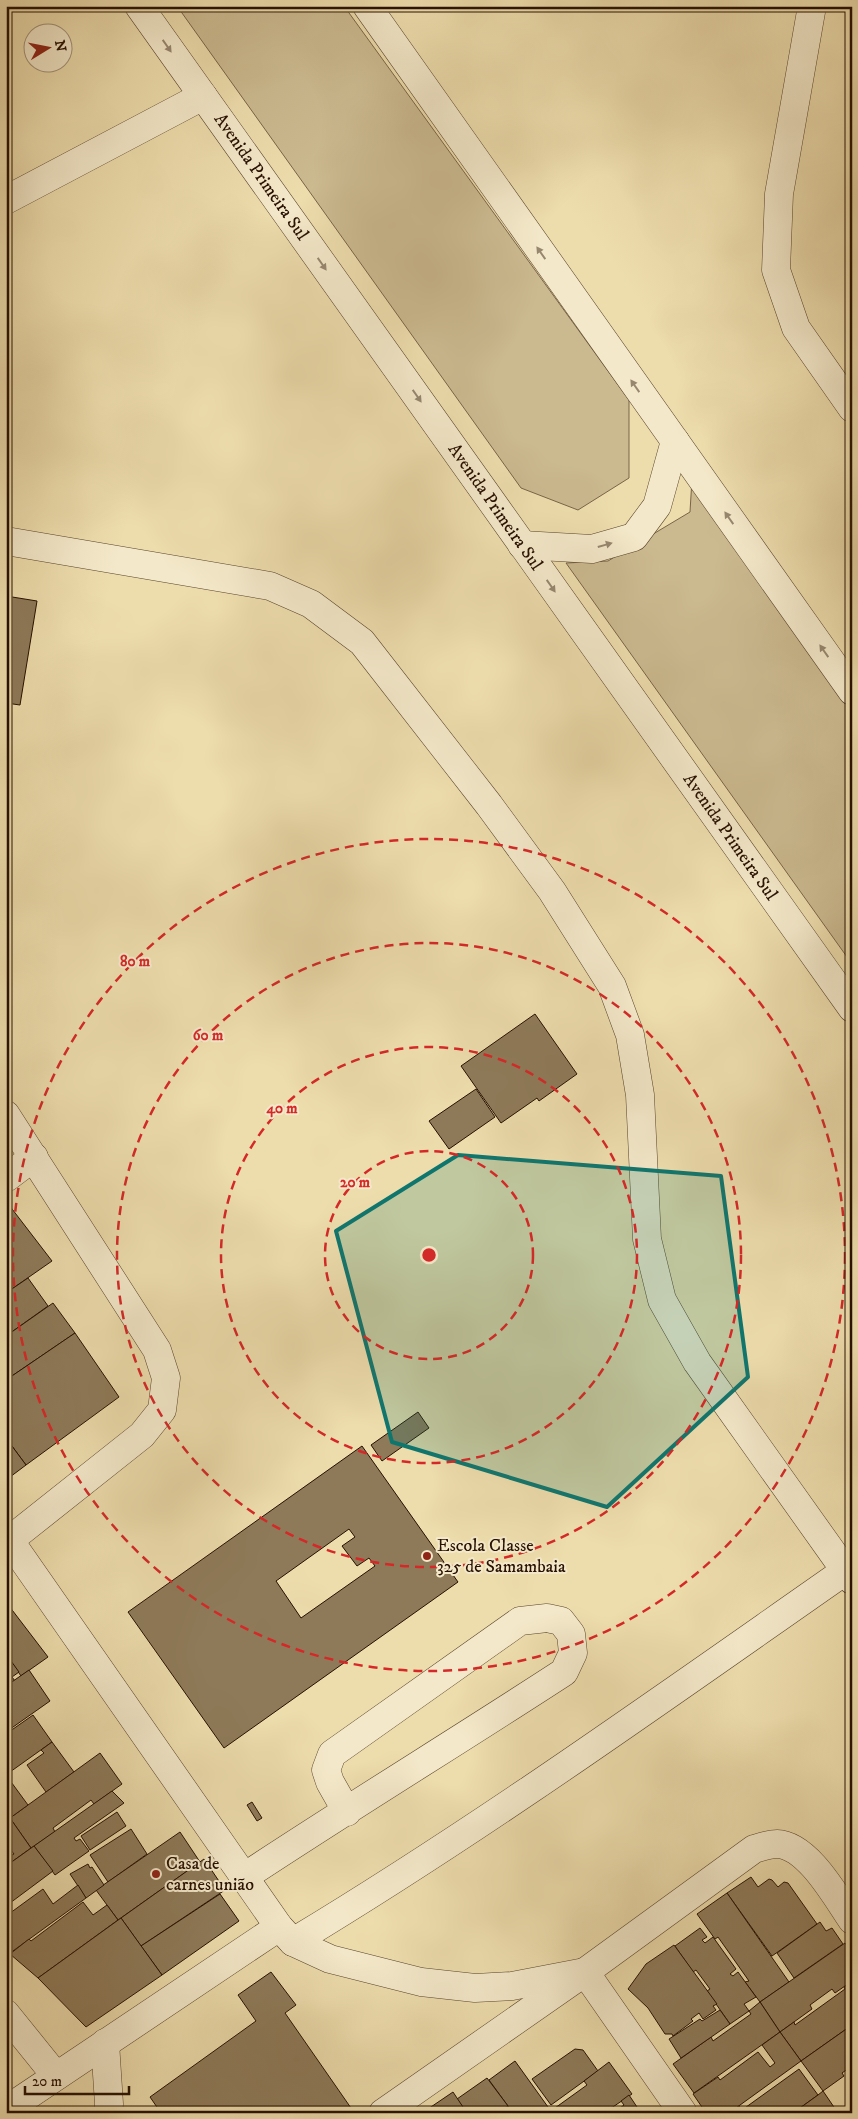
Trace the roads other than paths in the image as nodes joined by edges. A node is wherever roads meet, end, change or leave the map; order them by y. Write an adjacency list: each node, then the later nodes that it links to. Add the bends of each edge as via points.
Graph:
1 (139, 6): 4 (street, Avenida Primeira Sul, one-way to 4)
2 (366, 6): 7 (street, one-way to 2)
3 (812, 6): 6 (street, via 779,194 776,270 796,328)
4 (203, 96): 5 (street); 9 (street, Avenida Primeira Sul, one-way to 9)
5 (6, 200)
6 (852, 408)
7 (675, 441): 9 (street, one-way to 7, via 592,549 634,537 657,506); 10 (street, one-way to 7)
8 (6, 541): 16 (street, via 270,586 311,604 362,642 546,883 612,986 630,1036 640,1095 647,1239 662,1300 697,1362)
9 (522, 545): 11 (street, Avenida Primeira Sul, one-way to 11)
10 (852, 691)
11 (852, 1008)
12 (6, 1115): 13 (street)
13 (34, 1157): 14 (street); 15 (street, via 157,1350 166,1378 162,1410 142,1435)
14 (6, 1178)
15 (8, 1542): 18 (street)
16 (848, 1576): 20 (street, via 351,1907)
17 (347, 1812): 17 (street, via 564,1672 573,1653 571,1634 561,1621 547,1618 520,1621 332,1754 326,1770); 18 (street)
18 (244, 1878): 20 (street)
19 (852, 1920): 21 (street, via 814,1867 797,1851 778,1844 754,1849)
20 (286, 1935): 21 (street, via 330,1959 421,1982 466,1987 512,1986); 23 (street)
21 (585, 1972): 27 (street); 28 (street)
22 (6, 2014): 24 (street)
23 (105, 2043): 24 (street); 26 (street)
24 (56, 2076): 25 (street)
25 (6, 2110)
26 (108, 2113)
27 (383, 2113)
28 (683, 2113)

